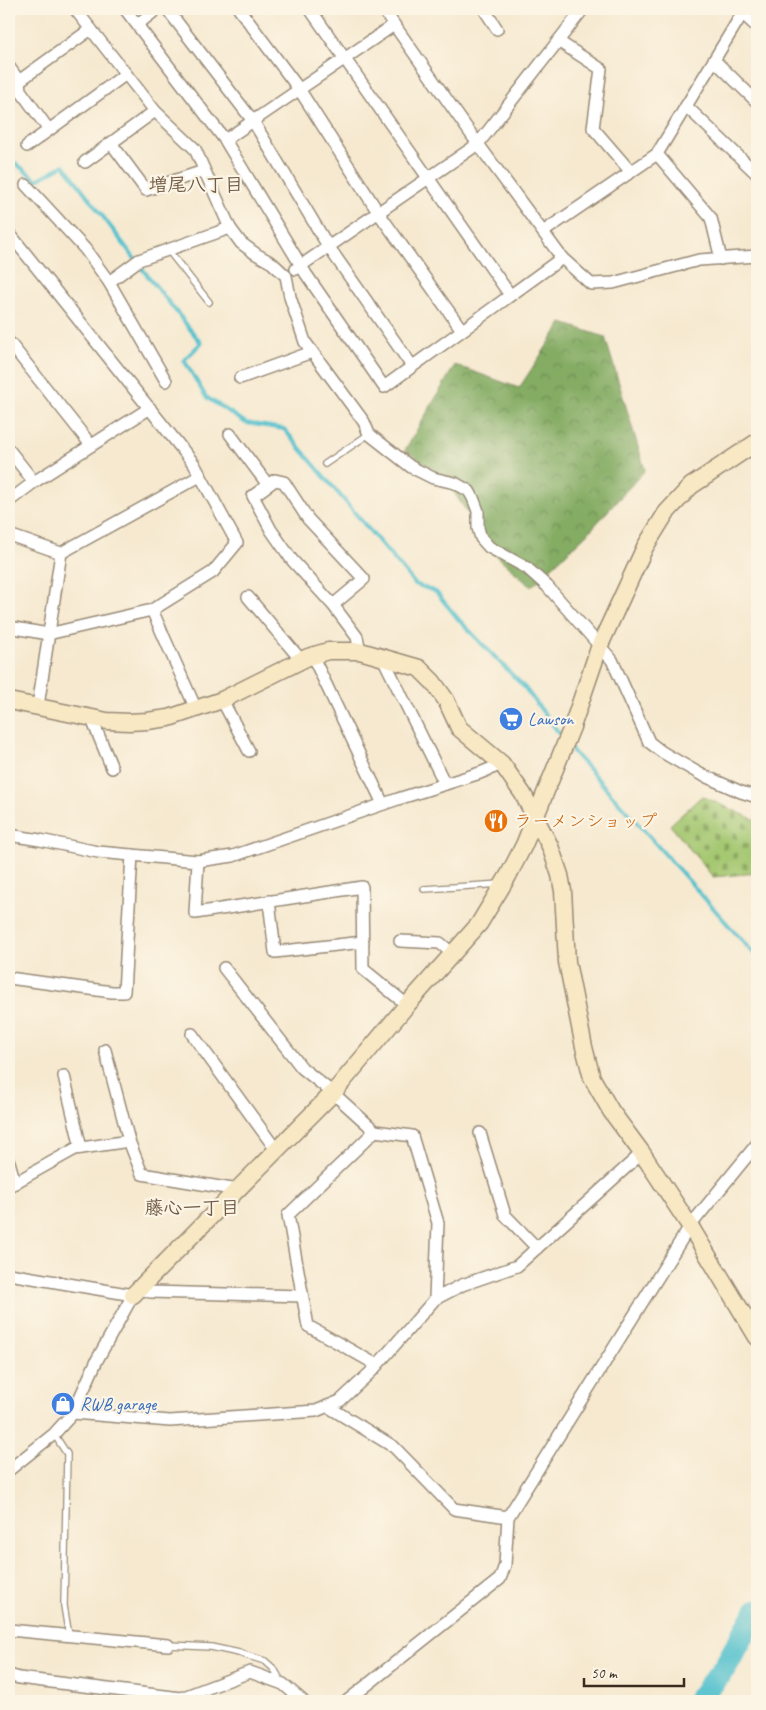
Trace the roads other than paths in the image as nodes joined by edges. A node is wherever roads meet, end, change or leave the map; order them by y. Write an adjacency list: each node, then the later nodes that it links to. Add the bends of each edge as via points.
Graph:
1 (76, 9): 14 (street)
2 (125, 9): 11 (street)
3 (157, 9): 11 (street)
4 (167, 9): 26 (street)
5 (239, 9): 22 (street)
6 (310, 9): 17 (street)
7 (383, 9): 12 (street)
8 (484, 9): 15 (street)
9 (583, 9): 16 (street)
10 (744, 11): 13 (street); 18 (street)
11 (138, 24): 28 (street)
12 (394, 25): 17 (street); 30 (street)
13 (757, 28)
14 (92, 29): 20 (street); 21 (street)
15 (497, 29)
16 (558, 40): 30 (street); 35 (street, via 601,69 594,128)
17 (345, 57): 22 (street); 37 (street)
18 (714, 60): 23 (street); 24 (street)
19 (9, 67): 21 (street)
20 (126, 74): 25 (street); 27 (street)
21 (19, 82): 27 (street, via 20,90)
22 (299, 89): 26 (street); 39 (street)
23 (757, 102)
24 (686, 106): 32 (street); 36 (street)
25 (155, 111): 29 (street); 34 (street, via 195,149)
26 (253, 121): 28 (street); 43 (street)
27 (49, 130): 31 (street)
28 (225, 140): 48 (street)
29 (111, 143): 33 (street); 34 (street, via 146,190)
30 (478, 144): 37 (street); 41 (street)
31 (28, 146)
32 (657, 154): 35 (street); 47 (street, via 711,218)
33 (85, 162)
34 (204, 171): 40 (street)
35 (631, 172): 41 (street)
36 (757, 174)
37 (428, 179): 39 (street); 51 (street)
38 (26, 185): 50 (street, via 85,249)
39 (378, 212): 43 (street); 53 (street)
40 (230, 228): 44 (street); 49 (street, via 241,243)
41 (543, 232): 46 (street)
42 (9, 233): 59 (street)
43 (328, 246): 48 (street); 56 (street)
44 (168, 250): 50 (street, via 139,260); 52 (lane)
45 (757, 256): 47 (street)
46 (562, 258): 47 (street, via 591,284 613,284 699,260); 51 (street)
47 (721, 259)
48 (300, 265): 49 (street); 56 (street, via 384,387)
49 (286, 276): 55 (street, via 305,342)
50 (108, 282): 58 (street)
51 (510, 295): 53 (street)
52 (209, 302)
53 (462, 330): 56 (street)
54 (9, 342): 63 (street)
55 (312, 352): 57 (street); 61 (street, via 364,422)
56 (412, 366)
57 (240, 378)
58 (166, 381)
59 (150, 408): 63 (street); 66 (street)
60 (230, 434): 68 (street)
61 (369, 434): 65 (lane); 77 (street, via 411,467 469,491 478,511 481,538 489,547 528,568)
62 (757, 442): 77 (street, via 691,486 666,513 645,547)
63 (91, 445): 67 (street)
64 (9, 450): 67 (street)
65 (325, 464)
66 (200, 476): 71 (street); 74 (street, via 238,542 213,572)
67 (34, 482): 69 (street)
68 (268, 486): 73 (street, via 254,496 272,530 292,560); 73 (street, via 275,480 284,482 308,519 364,578)
69 (9, 501)
70 (9, 535): 71 (street)
71 (61, 553): 76 (street)
72 (248, 597): 80 (street)
73 (333, 605): 78 (street, via 357,637)
74 (152, 610): 76 (street); 84 (street)
75 (9, 627): 76 (street)
76 (48, 634): 83 (street)
77 (600, 645): 90 (street, via 612,660 649,742 700,774); 92 (street, via 572,727)
78 (360, 651): 79 (street); 80 (street, via 328,651)
79 (382, 656): 87 (street, via 419,668 446,700 459,728); 89 (street)
80 (306, 658): 81 (street); 91 (street)
81 (222, 700): 84 (street); 86 (street)
82 (9, 701): 83 (street)
83 (38, 706): 85 (street)
84 (196, 709): 85 (street, via 147,721 107,721)
85 (91, 717): 88 (street)
86 (249, 751)
87 (502, 764): 89 (street); 92 (street)
88 (112, 768)
89 (445, 784): 91 (street)
90 (757, 797)
91 (383, 804): 95 (street, via 233,856)
92 (534, 816): 96 (street, via 524,845); 115 (street, via 550,846 560,875 567,962 592,1078)
93 (9, 835): 94 (street)
94 (132, 855): 95 (street); 103 (street, via 124,992)
95 (198, 861): 98 (street, via 195,913)
96 (503, 883): 97 (lane); 101 (street, via 479,924)
97 (424, 889)
98 (269, 901): 100 (street, via 275,952); 100 (street, via 362,887)
99 (400, 940): 101 (street, via 440,943)
100 (363, 942): 104 (street, via 363,969)
101 (453, 954): 104 (street)
102 (224, 968): 108 (street, via 302,1068)
103 (9, 978)
104 (407, 1005): 108 (street)
105 (192, 1034): 114 (street)
106 (105, 1050): 111 (street)
107 (64, 1076): 113 (street)
108 (334, 1093): 109 (street); 114 (street)
109 (375, 1131): 123 (street, via 288,1215); 124 (street, via 412,1136 438,1223)
110 (480, 1133): 120 (street, via 505,1215)
111 (129, 1141): 113 (street); 118 (street, via 142,1174)
112 (757, 1144): 119 (street)
113 (81, 1148): 117 (street)
114 (276, 1151): 118 (street)
115 (642, 1153): 119 (street); 120 (street)
116 (9, 1162): 117 (street)
117 (12, 1185)
118 (238, 1190): 122 (street)
119 (690, 1226): 125 (street); 131 (street)
120 (537, 1248): 124 (street, via 517,1266 462,1285)
121 (9, 1274): 122 (street)
122 (136, 1291): 123 (street); 128 (street, via 97,1360)
123 (302, 1296): 126 (street, via 308,1326)
124 (435, 1299): 126 (street)
125 (757, 1337)
126 (377, 1365): 127 (street, via 340,1401)
127 (327, 1406): 128 (street, via 316,1411 170,1422); 131 (street, via 394,1447 454,1509)
128 (73, 1413): 129 (street)
129 (54, 1434): 130 (street); 133 (lane, via 67,1454 64,1606)
130 (9, 1470)
131 (508, 1517): 138 (street, via 505,1565 500,1580)
132 (9, 1630): 133 (street)
133 (69, 1636): 134 (street)
134 (168, 1645): 136 (lane, via 211,1647 265,1661)
135 (9, 1675): 136 (street, via 181,1698 250,1672)
136 (283, 1684): 137 (street)
137 (302, 1701)
138 (347, 1701)

